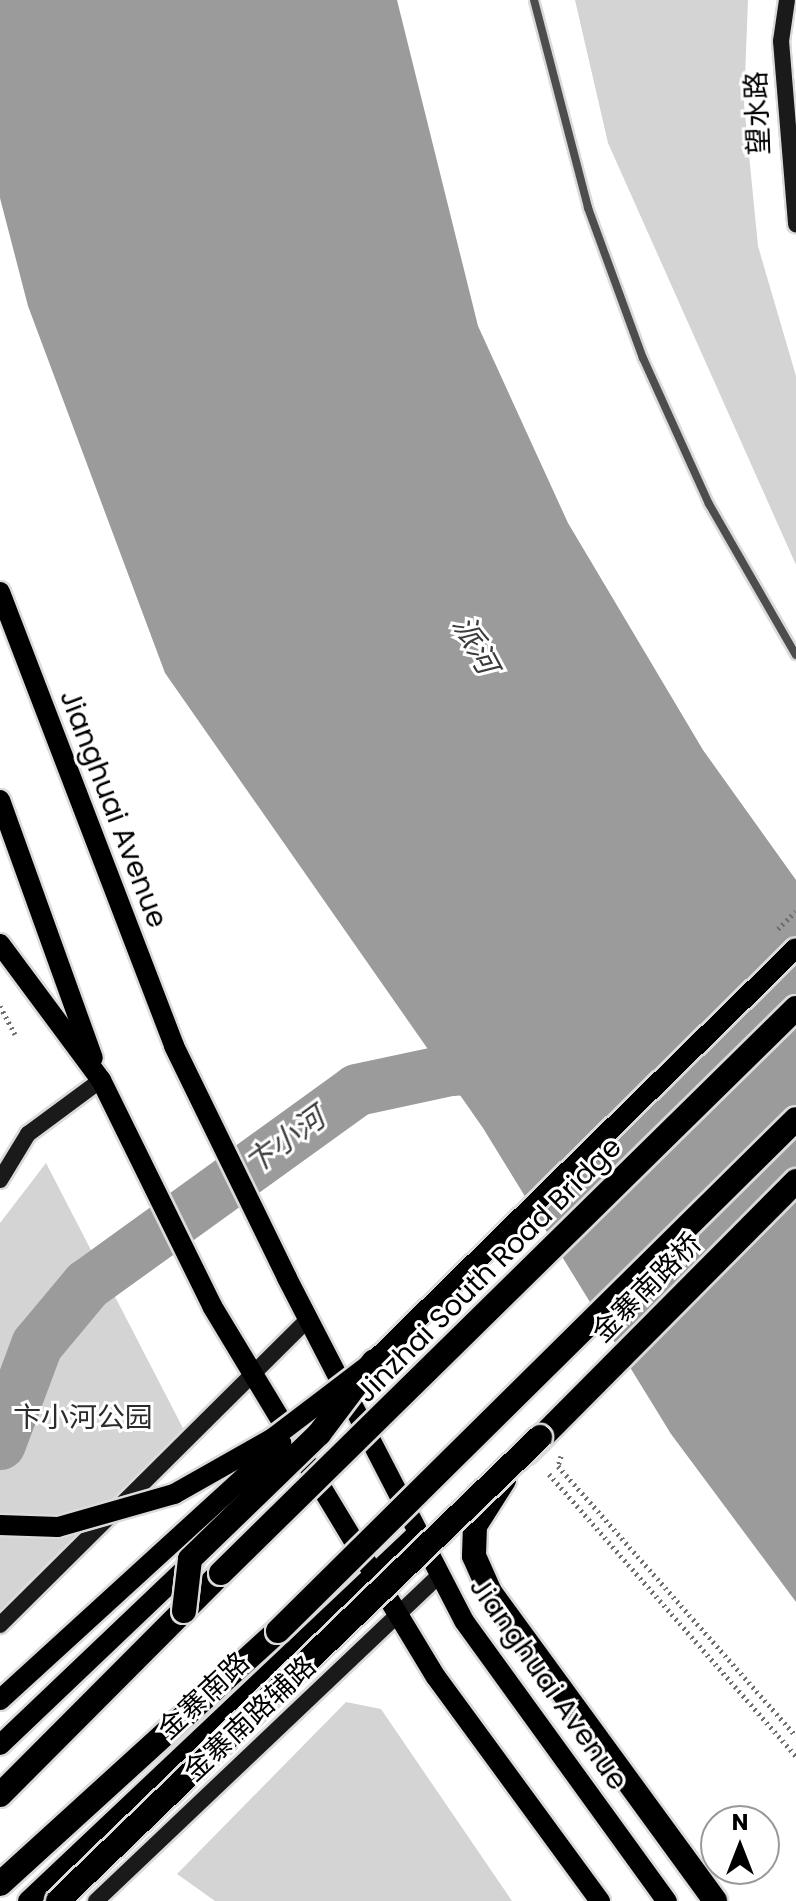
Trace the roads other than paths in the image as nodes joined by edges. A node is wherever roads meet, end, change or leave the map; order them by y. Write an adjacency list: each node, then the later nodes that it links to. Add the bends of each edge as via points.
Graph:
1 (534, 0): 5 (street, via 588,208 643,358 709,504)
2 (787, 0): 3 (street, 望水路, via 781,41)
3 (796, 224)
4 (0, 592): 14 (main road, Jianghuai Avenue, via 174,1046)
5 (796, 655)
6 (0, 800): 10 (main road)
7 (0, 944): 10 (main road)
8 (796, 948): 15 (main road, bridge)
9 (796, 1008): 24 (highway, Jinzhai South Road Bridge, bridge)
10 (101, 1080): 12 (street, via 28,1134); 16 (main road, via 212,1306)
11 (796, 1119): 30 (highway, bridge, via 278,1631)
12 (0, 1180)
13 (796, 1181): 18 (highway, 金寨南路桥)
14 (308, 1319): 16 (street); 17 (main road, Jianghuai Avenue)
15 (374, 1361): 20 (main road, bridge, via 273,1438 174,1494 58,1527); 24 (highway, bridge, via 319,1434 190,1559); 27 (main road, bridge)
16 (253, 1373): 19 (main road); 26 (street)
17 (354, 1408): 19 (main road); 21 (main road, Jianghuai Avenue)
18 (540, 1437): 32 (highway, bridge); 36 (highway, bridge, via 489,1499 475,1526 474,1556 490,1592)
19 (303, 1457): 22 (main road); 28 (main road)
20 (0, 1525)
21 (418, 1533): 22 (main road, 金寨南路); 23 (main road, Jianghuai Avenue)
22 (374, 1574): 25 (main road); 31 (main road, 金寨南路)
23 (440, 1575): 25 (street, 金寨南路辅路); 35 (main road, Jianghuai Avenue, via 464,1621)
24 (184, 1611): 29 (highway, Jinzhai South Road Bridge)
25 (398, 1615): 33 (street, 金寨南路辅路); 34 (main road)
26 (0, 1625)
27 (0, 1700)
28 (0, 1745)
29 (0, 1795)
30 (0, 1884)
31 (28, 1901)
32 (58, 1901)
33 (96, 1901)
34 (600, 1901)
35 (667, 1901)
36 (715, 1901)

